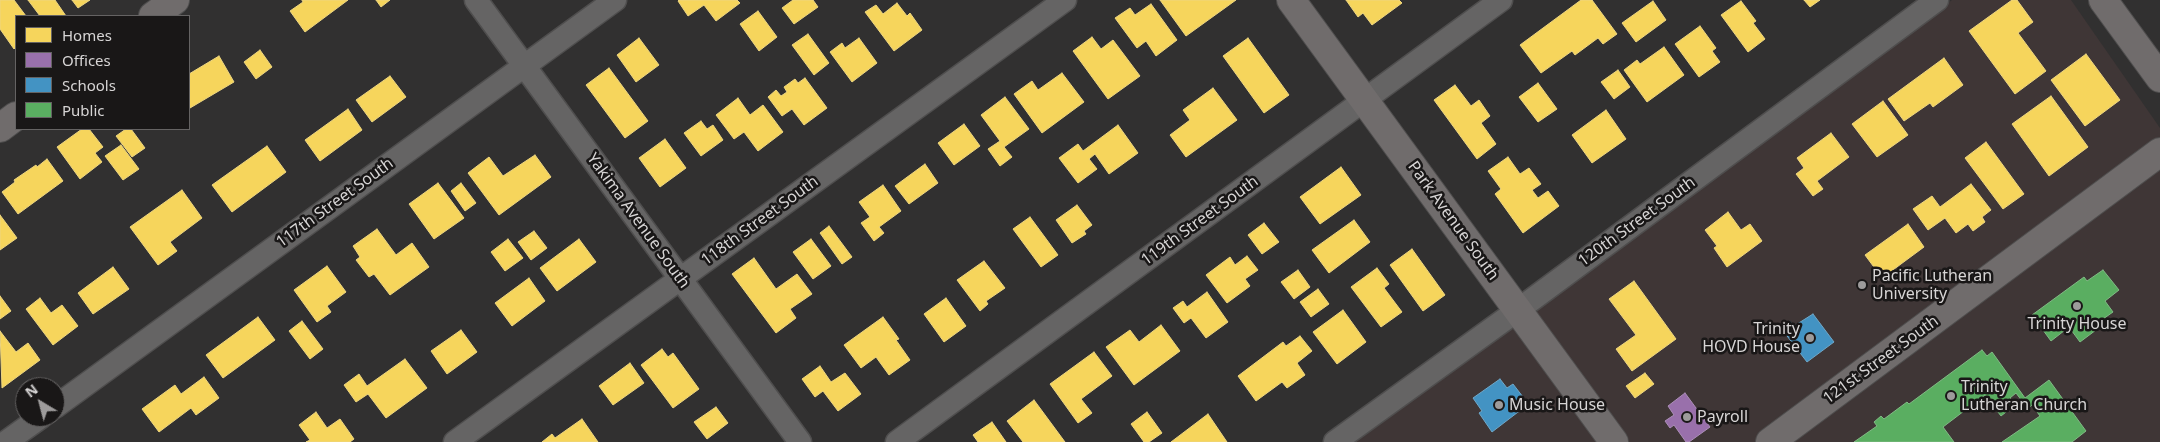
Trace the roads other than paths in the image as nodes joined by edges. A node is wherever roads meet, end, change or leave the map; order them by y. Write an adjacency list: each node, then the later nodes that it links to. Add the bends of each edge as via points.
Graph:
1 (175, 0): 9 (street)
2 (476, 0): 10 (street, Yakima Avenue South)
3 (615, 0): 10 (street, 117th Street South)
4 (1065, 0): 16 (street, 118th Street South)
5 (1291, 0): 12 (street, Park Avenue South)
6 (1501, 0): 12 (street, 119th Street South)
7 (1937, 0): 17 (street, 120th Street South)
8 (2104, 0): 11 (street)
9 (154, 15)
10 (524, 66): 16 (street, Yakima Avenue South); 18 (street, 117th Street South)
11 (2160, 78)
12 (1365, 101): 17 (street, Park Avenue South); 23 (street, 119th Street South)
13 (15, 117): 14 (street)
14 (0, 128)
15 (2160, 152): 26 (street, 121st Street South)
16 (680, 278): 21 (street, 118th Street South); 22 (street, Yakima Avenue South)
17 (1518, 310): 24 (street, 120th Street South); 25 (street, Park Avenue South)
18 (65, 400)
19 (27, 427): 20 (street)
20 (6, 442)
21 (455, 442)
22 (800, 442)
23 (897, 442)
24 (1335, 442)
25 (1614, 442)
26 (1770, 442)

